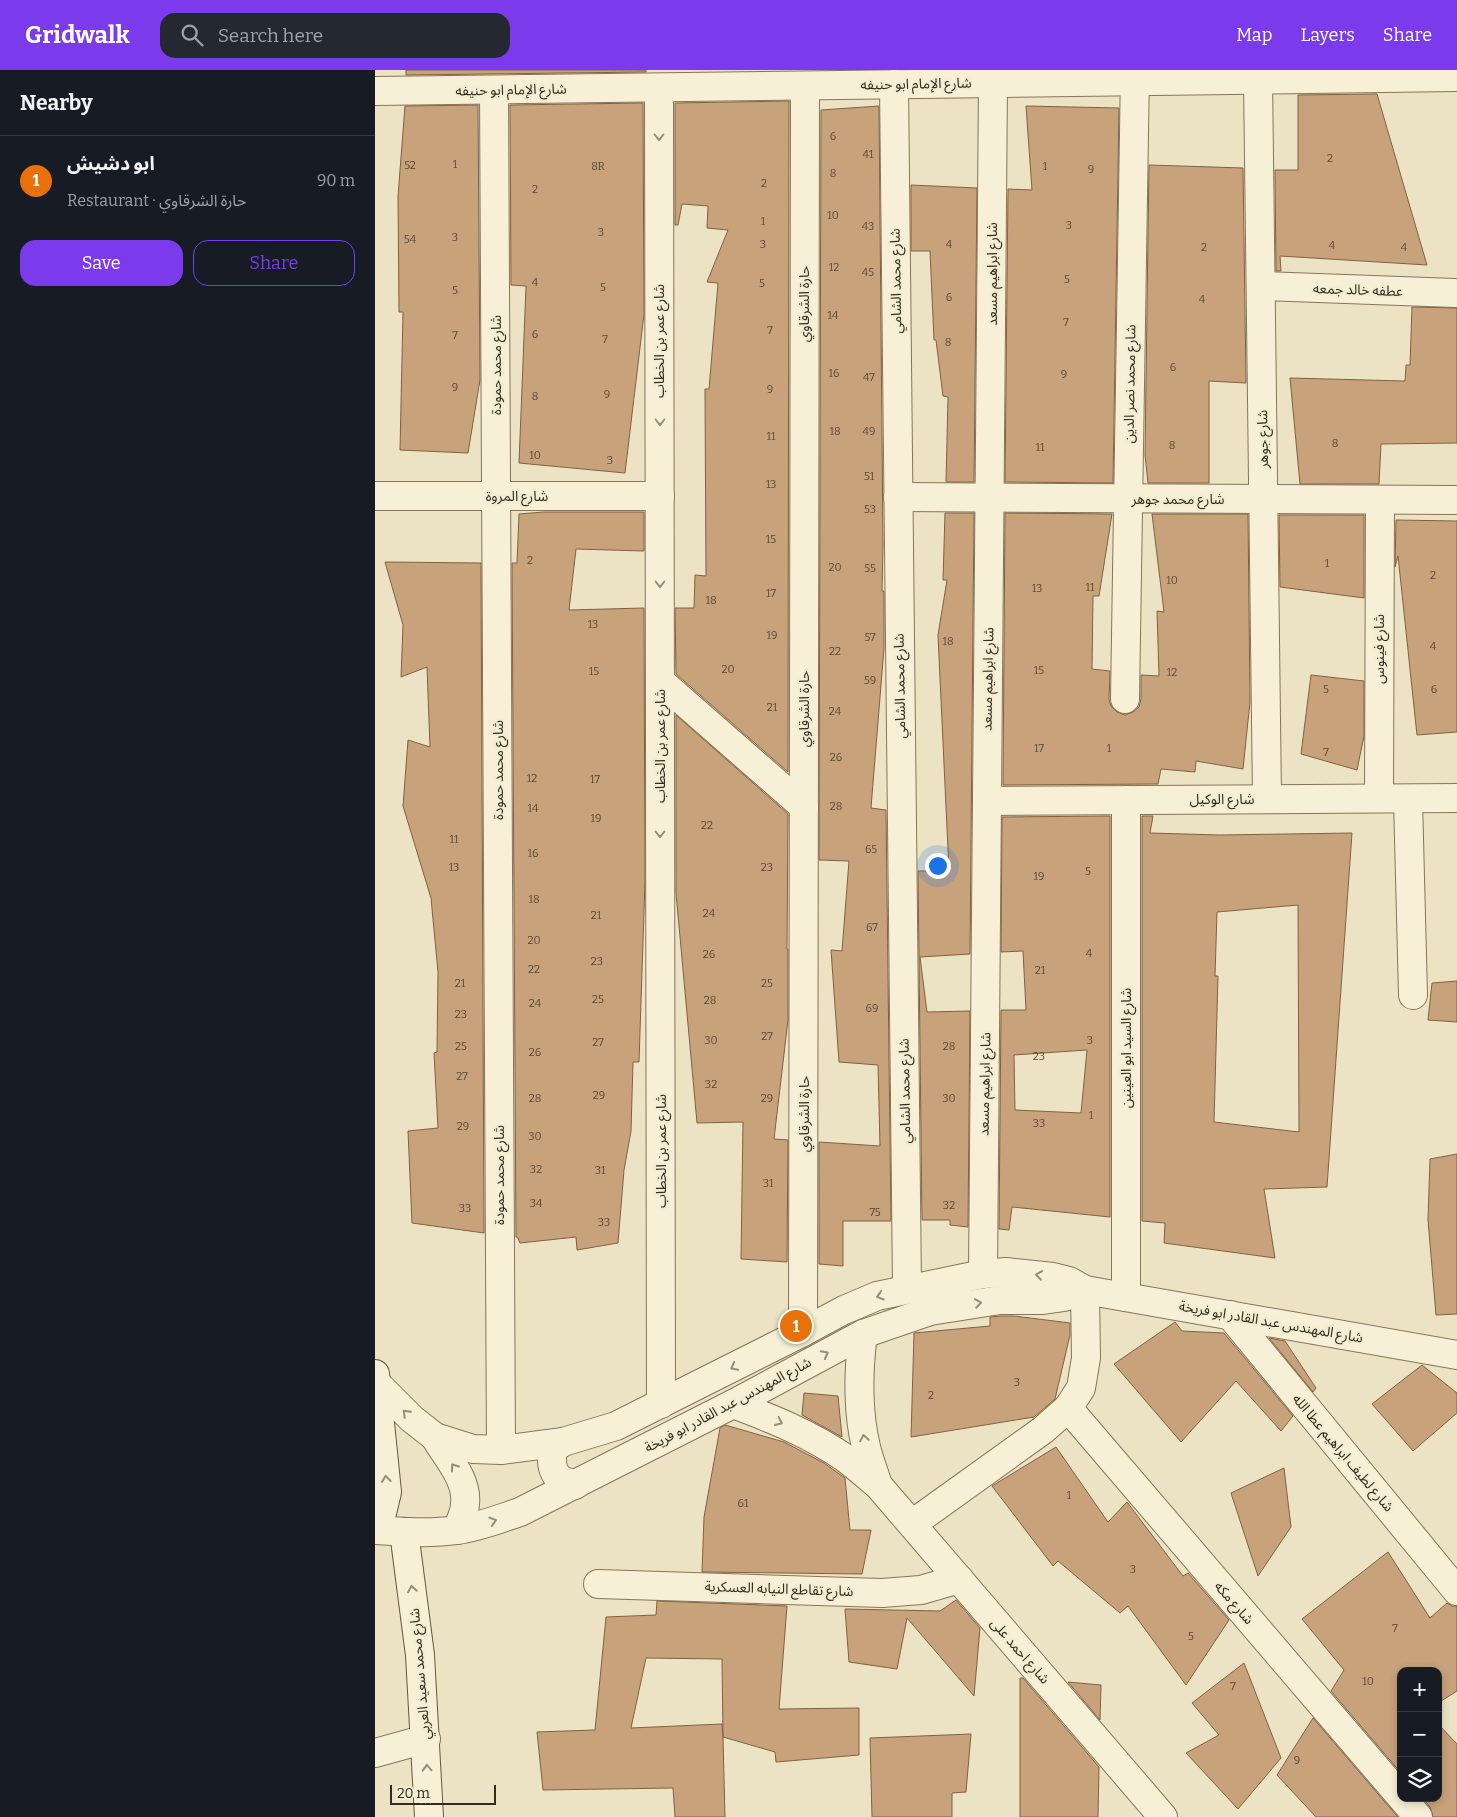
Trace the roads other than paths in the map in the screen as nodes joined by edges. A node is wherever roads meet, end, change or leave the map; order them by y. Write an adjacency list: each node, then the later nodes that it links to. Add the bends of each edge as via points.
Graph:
1 (1335, 74): 5 (street, شارع الإمام ابو حنيفه); 8 (street, شارع الإمام ابو حنيفه)
2 (1207, 75): 4 (street, شارع الإمام ابو حنيفه); 8 (street, شارع الإمام ابو حنيفه)
3 (1023, 76): 4 (street, شارع الإمام ابو حنيفه); 11 (street, شارع الإمام ابو حنيفه)
4 (1135, 76): 23 (street, شارع محمد نصر الدين)
5 (1457, 77)
6 (731, 78): 12 (street, شارع الإمام ابو حنيفه); 13 (street, شارع الإمام ابو حنيفه)
7 (626, 79): 9 (street, شارع الإمام ابو حنيفه); 13 (street, شارع الإمام ابو حنيفه)
8 (1259, 79): 16 (street, شارع جوهر)
9 (555, 80): 14 (street, شارع الإمام ابو حنيفه)
10 (911, 80): 11 (street, شارع الإمام ابو حنيفه); 12 (street, شارع الإمام ابو حنيفه); 21 (street, شارع محمد الشامي)
11 (993, 83): 22 (street, شارع ابراهيم مسعد)
12 (805, 86): 35 (street, حارة الشرقاوي)
13 (659, 88): 20 (street, شارع عمر بن الخطاب, one-way to 20)
14 (494, 90): 15 (street, شارع الإمام ابو حنيفه); 19 (street, شارع محمد حمودة)
15 (375, 91)
16 (1261, 286): 17 (street, عطفه خالد جمعه); 24 (street, شارع جوهر)
17 (1455, 293)
18 (375, 496): 19 (street, شارع المروة)
19 (496, 496): 20 (street, شارع المروة); 51 (street, شارع محمد حمودة)
20 (660, 496): 27 (street, شارع عمر بن الخطاب, one-way to 27)
21 (898, 498): 22 (street, شارع محمد جوهر); 38 (street, شارع محمد الشامي)
22 (990, 498): 23 (street, شارع محمد جوهر); 34 (street, شارع ابراهيم مسعد)
23 (1128, 499): 24 (street, شارع محمد جوهر); 28 (street, شارع محمد نصر الدين)
24 (1263, 499): 25 (street, شارع محمد جوهر); 32 (street, شارع جوهر)
25 (1380, 500): 26 (street, شارع محمد جوهر); 29 (street, شارع فينوس)
26 (1457, 500)
27 (660, 681): 35 (street); 46 (street, شارع عمر بن الخطاب, one-way to 46)
28 (1125, 699)
29 (1379, 798): 30 (street, شارع الوكيل); 32 (street, شارع الوكيل)
30 (1408, 798): 31 (street, شارع الوكيل); 36 (street)
31 (1457, 798)
32 (1267, 799): 33 (street, شارع الوكيل)
33 (1127, 800): 34 (street, شارع الوكيل); 40 (street, شارع السيد ابو العينين)
34 (987, 801): 37 (street, شارع ابراهيم مسعد)
35 (804, 807): 42 (street, حارة الشرقاوي)
36 (1413, 995)
37 (983, 1274): 38 (street, شارع المهندس عبد القادر ابو فريخة); 39 (street, شارع المهندس عبد القادر ابو فريخة, one-way to 37, via 1053,1277 1006,1272)
38 (907, 1288): 42 (street, شارع المهندس عبد القادر ابو فريخة, one-way to 42, via 877,1296)
39 (1085, 1290): 40 (street, شارع المهندس عبد القادر ابو فريخة); 43 (street, شارع المهندس عبد القادر ابو فريخة, one-way to 39, via 930,1311 1000,1300 1043,1300); 48 (street, via 1086,1358 1081,1388)
40 (1126, 1297): 41 (street, شارع المهندس عبد القادر ابو فريخة)
41 (1230, 1315): 44 (street, شارع المهندس عبد القادر ابو فريخة); 61 (street, شارع لطيف ابراهيم عطا الله)
42 (803, 1332): 46 (street, شارع المهندس عبد القادر ابو فريخة, one-way to 46)
43 (863, 1334): 47 (street, شارع المهندس عبد القادر ابو فريخة, one-way to 43); 53 (street, شارع احمد على, one-way to 43, via 866,1448 859,1410 858,1372)
44 (1457, 1355)
45 (375, 1380): 49 (street, شارع المهندس عبد القادر ابو فريخة, one-way to 45); 55 (street, one-way to 45, via 387,1492)
46 (661, 1404): 50 (street, شارع المهندس عبد القادر ابو فريخة, via 616,1426)
47 (733, 1404): 52 (street, شارع المهندس عبد القادر ابو فريخة); 53 (street, شارع احمد على, one-way to 53, via 811,1437)
48 (1068, 1408): 54 (street, via 1043,1430); 64 (street, شارع مكه)
49 (435, 1437): 51 (street, شارع المهندس عبد القادر ابو فريخة, via 473,1449); 57 (street, one-way to 49, via 465,1503 461,1476)
50 (563, 1442): 51 (street, شارع المهندس عبد القادر ابو فريخة); 52 (street, via 553,1449 553,1467 559,1478)
51 (501, 1450)
52 (575, 1485): 57 (street, شارع المهندس عبد القادر ابو فريخة, one-way to 52, via 520,1512)
53 (878, 1485): 54 (street, شارع احمد على)
54 (912, 1524): 59 (street, شارع احمد على)
55 (375, 1525)
56 (375, 1530): 58 (street, شارع المهندس عبد القادر ابو فريخة)
57 (457, 1530): 58 (street, شارع المهندس عبد القادر ابو فريخة)
58 (404, 1532): 62 (street, شارع محمد سعيد العربي, one-way to 58, via 419,1645)
59 (959, 1579): 60 (street, شارع تقاطع النيابه العسكرية, via 921,1590 882,1592); 67 (street, شارع احمد على)
60 (598, 1584)
61 (1457, 1591)
62 (426, 1739): 63 (street); 66 (street, شارع محمد سعيد العربي, one-way to 62)
63 (375, 1753)
64 (1397, 1793)
65 (1405, 1802): 68 (street, شارع مكه)
66 (429, 1817)
67 (1163, 1817)
68 (1418, 1817)

